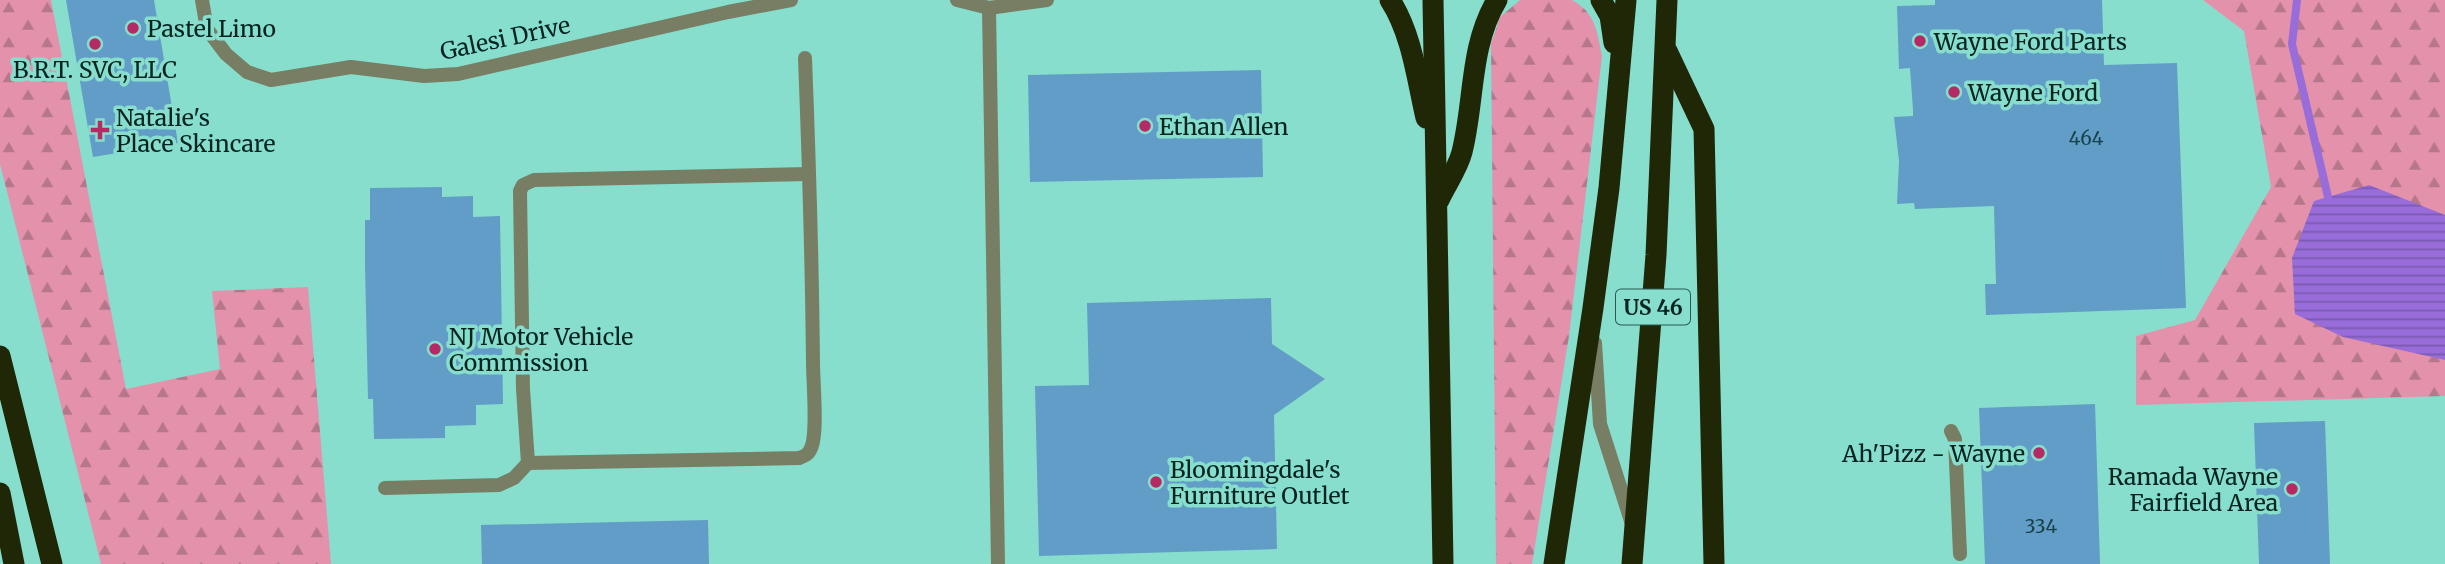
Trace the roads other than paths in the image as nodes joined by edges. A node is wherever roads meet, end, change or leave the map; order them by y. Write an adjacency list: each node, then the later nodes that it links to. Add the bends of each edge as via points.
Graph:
1 (202, 0): 2 (street, Galesi Drive, via 207,29 226,54 247,72 271,80 351,67 424,76 458,74)
2 (791, 0)
3 (957, 0): 11 (street)
4 (1047, 0): 11 (street)
5 (1390, 0): 15 (highway, via 1405,32)
6 (1433, 0): 15 (highway)
7 (1497, 0): 17 (highway, via 1479,42 1462,154)
8 (1601, 0): 14 (highway, via 1610,16)
9 (1626, 0): 14 (highway)
10 (1667, 0): 12 (highway, US 46)
11 (989, 8): 28 (street)
12 (1666, 49): 24 (highway, US 46); 32 (highway, via 1704,129)
13 (805, 58): 16 (street)
14 (1618, 73): 18 (highway)
15 (1435, 156): 17 (highway)
16 (809, 174): 21 (street, via 811,450 799,458); 21 (street, via 534,180 523,186 523,389)
17 (1437, 204): 29 (highway)
18 (1594, 308): 24 (street, via 1600,424); 30 (highway)
19 (0, 356): 27 (highway)
20 (1951, 430): 25 (street)
21 (528, 463): 22 (street, via 499,485)
22 (385, 488)
23 (0, 493): 26 (highway)
24 (1635, 535): 31 (highway, US 46)
25 (1960, 554)
26 (15, 564)
27 (52, 564)
28 (998, 564)
29 (1443, 564)
30 (1554, 564)
31 (1632, 564)
32 (1714, 564)

